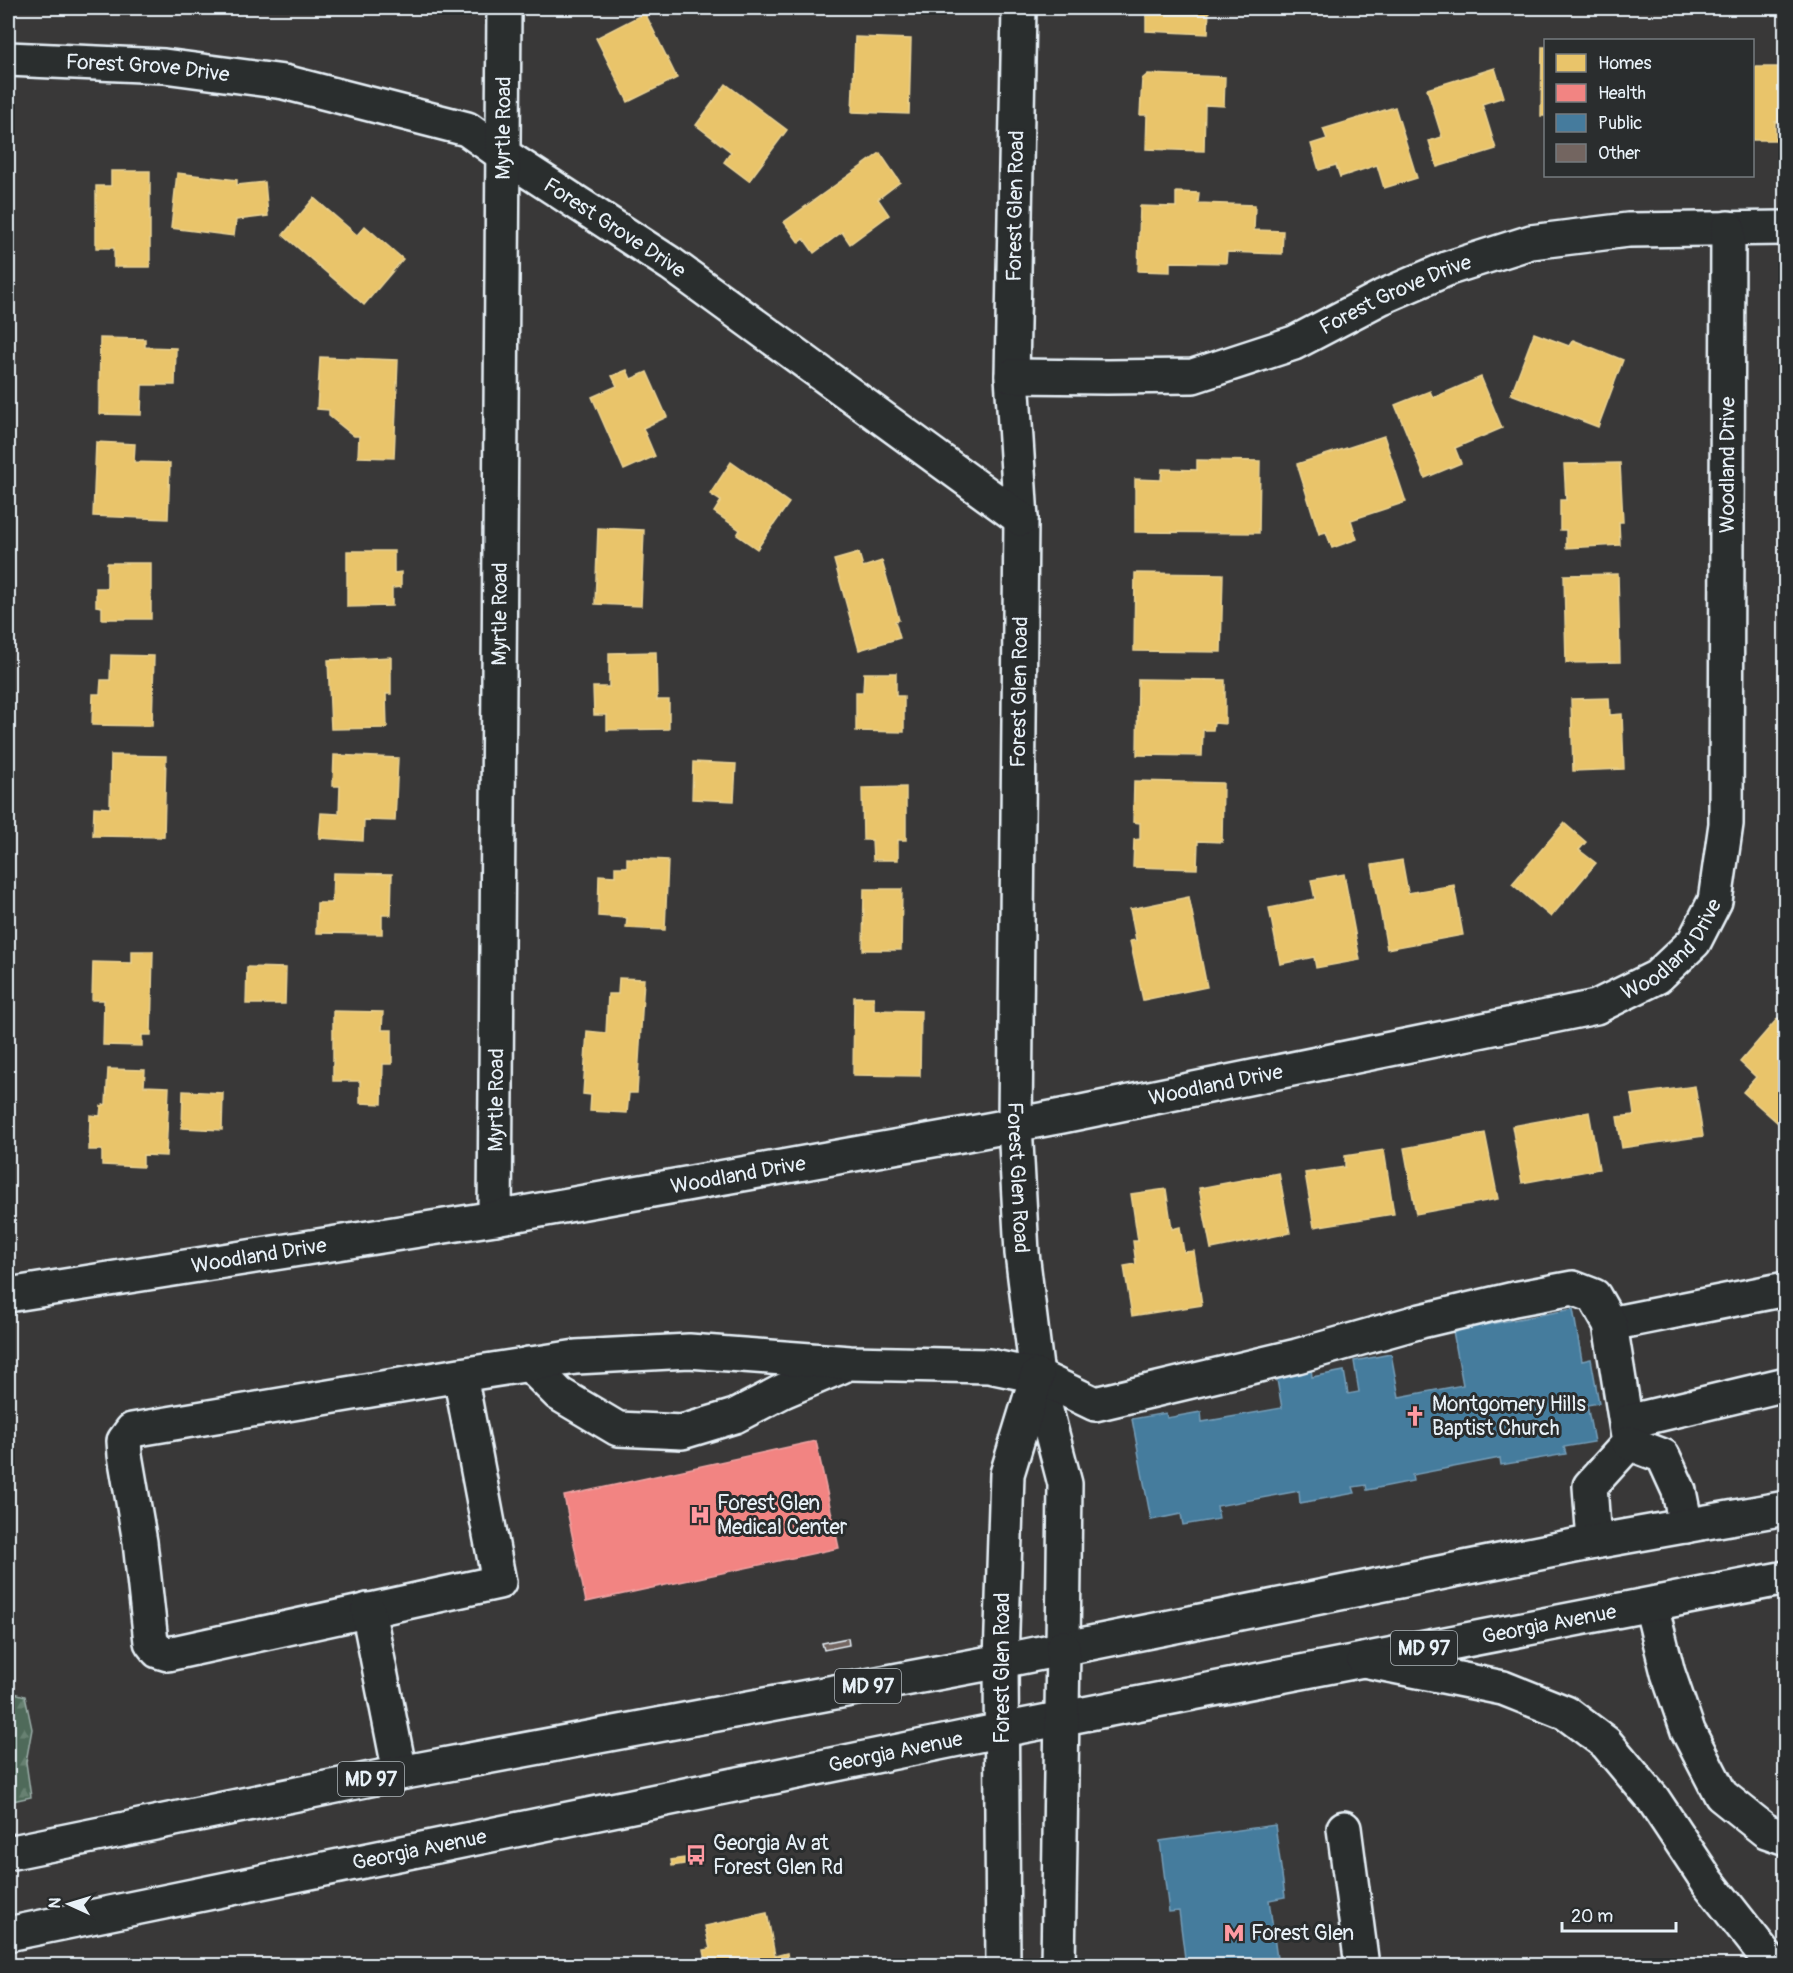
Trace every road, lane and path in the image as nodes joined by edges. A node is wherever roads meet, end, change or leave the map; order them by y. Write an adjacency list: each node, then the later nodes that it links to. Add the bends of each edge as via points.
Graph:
1 (504, 8): 4 (main road, Myrtle Road)
2 (1019, 8): 7 (main road, Forest Glen Road)
3 (8, 59): 4 (main road, Forest Grove Drive, via 164,66 284,82 467,129)
4 (502, 154): 8 (main road, Forest Grove Drive, via 671,264); 10 (main road, Myrtle Road)
5 (1728, 228): 6 (main road, Forest Grove Drive); 7 (main road, Forest Grove Drive, via 1628,230 1531,242 1449,268 1382,297 1294,343 1193,375); 9 (main road, Woodland Drive, via 1726,824 1715,902 1694,942 1657,977 1596,1007)
6 (1785, 228)
7 (1012, 376): 8 (main road, Forest Glen Road)
8 (1021, 519): 9 (main road, Forest Glen Road)
9 (1015, 1125): 10 (main road, Woodland Drive); 17 (main road, Forest Glen Road, via 1022,1253)
10 (495, 1218): 12 (main road, Woodland Drive)
11 (1785, 1289): 13 (main road)
12 (8, 1295)
13 (1610, 1324): 17 (main road, via 1594,1296 1574,1288 1421,1321 1297,1356 1095,1404); 19 (main road)
14 (849, 1363): 15 (main road, via 689,1351 576,1357); 15 (main road, via 783,1390 735,1416 682,1432 618,1429 559,1394); 17 (main road, via 989,1366)
15 (529, 1364): 16 (main road)
16 (460, 1375): 25 (main road, via 499,1582); 25 (main road, via 132,1430 124,1441 151,1642 158,1651 168,1654)
17 (1037, 1376): 26 (main road, Forest Glen Road, via 1065,1484); 28 (main road, Forest Glen Road, via 1007,1474)
18 (1785, 1384): 19 (main road)
19 (1628, 1432): 21 (main road, via 1663,1456 1678,1491); 22 (main road, via 1590,1486)
20 (1785, 1508): 21 (main road, MD 97)
21 (1686, 1526): 22 (main road, MD 97)
22 (1594, 1542): 26 (main road, MD 97)
23 (1785, 1578): 24 (main road, Georgia Avenue / MD 97)
24 (1651, 1605): 27 (main road, Georgia Avenue / MD 97); 33 (main road, via 1688,1731 1721,1795 1766,1831)
25 (368, 1610): 31 (main road)
26 (1063, 1647): 28 (main road, MD 97); 29 (main road, Forest Glen Road)
27 (1364, 1660): 29 (main road, Georgia Avenue / MD 97); 39 (main road, via 1503,1688 1566,1713 1606,1743 1653,1799 1708,1882)
28 (1001, 1661): 30 (main road, Forest Glen Road); 31 (main road, MD 97)
29 (1062, 1719): 30 (main road, Georgia Avenue / MD 97); 37 (main road, Forest Glen Road)
30 (1002, 1730): 35 (main road, Georgia Avenue / MD 97); 36 (main road, Forest Glen Road)
31 (400, 1773): 34 (main road, MD 97)
32 (1344, 1828): 38 (main road)
33 (1785, 1838)
34 (8, 1852)
35 (8, 1934)
36 (1003, 1965)
37 (1058, 1965)
38 (1362, 1965)
39 (1774, 1965)

